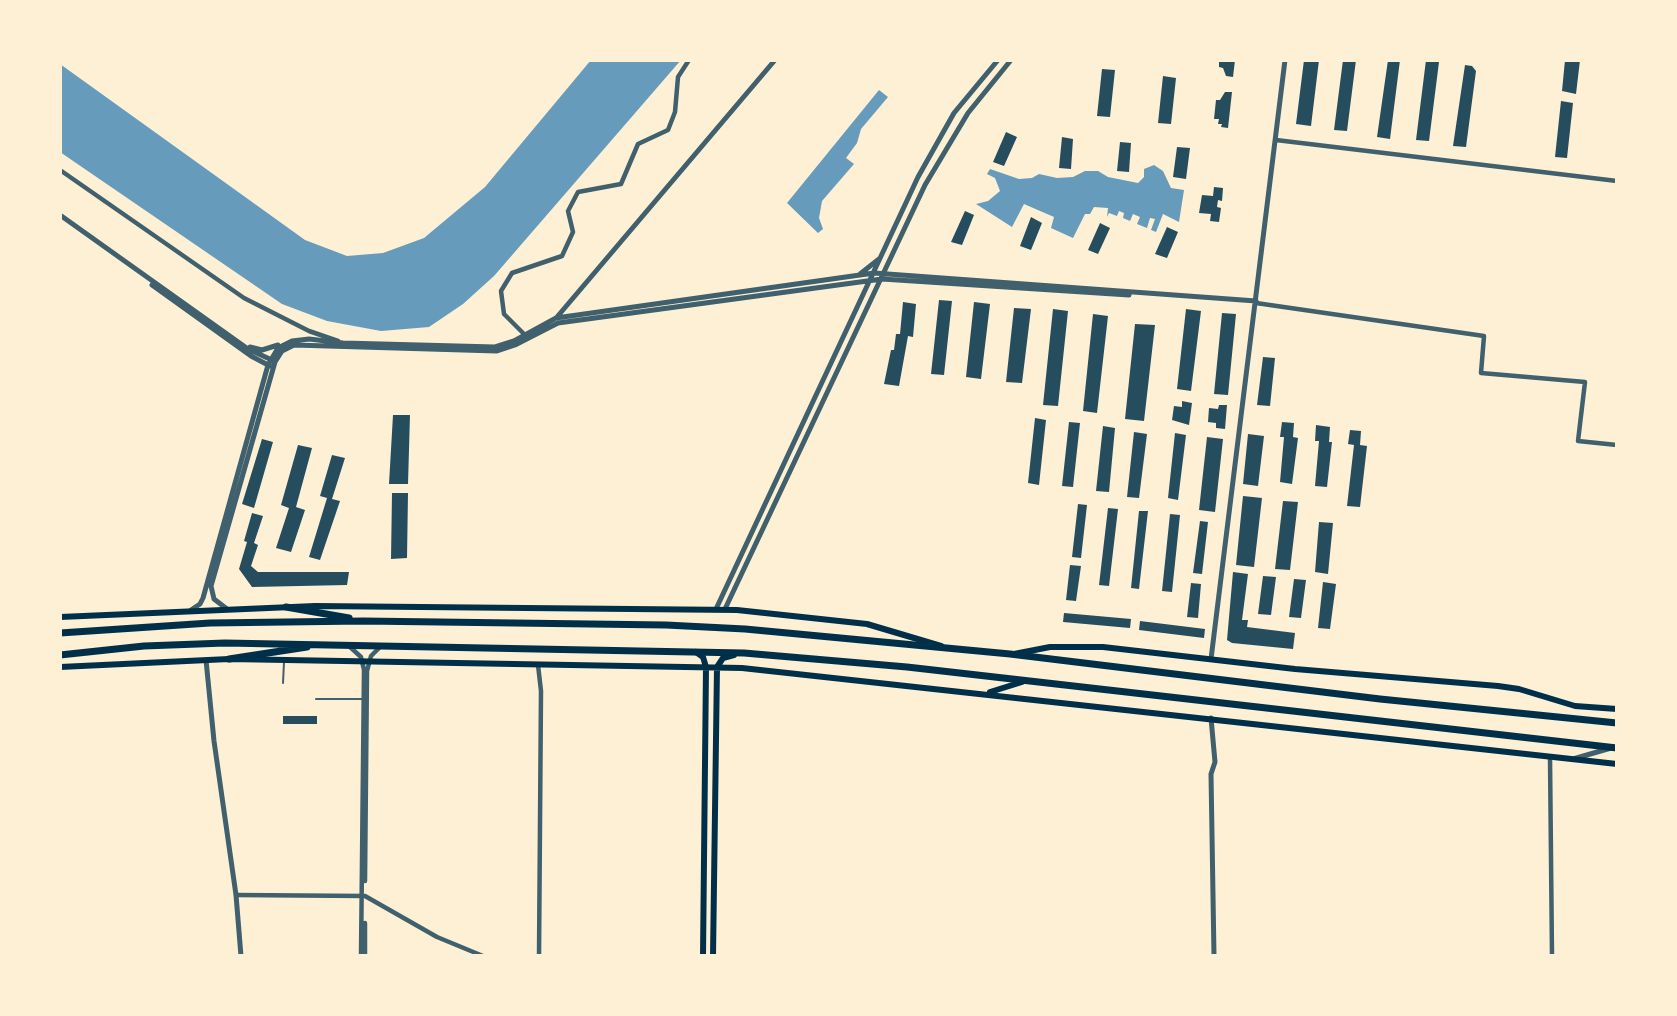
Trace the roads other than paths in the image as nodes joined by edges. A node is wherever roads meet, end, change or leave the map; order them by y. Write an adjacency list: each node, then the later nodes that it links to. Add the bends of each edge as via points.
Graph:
1 (689, 60): 20 (street, via 678,77 675,111 668,130 638,144 621,184 578,192 568,211 573,232 562,256 512,273 501,291 504,314)
2 (775, 60): 18 (street)
3 (998, 60): 10 (street, via 957,109 936,143)
4 (1011, 60): 11 (street, via 946,147)
5 (1285, 60): 6 (street)
6 (1276, 140): 8 (street); 17 (street)
7 (60, 170): 23 (street, via 244,298 309,331)
8 (1617, 181)
9 (60, 217): 21 (street); 25 (street)
10 (883, 253): 13 (street); 14 (street)
11 (892, 258): 12 (street); 13 (street)
12 (885, 272): 13 (street); 15 (street); 17 (street)
13 (874, 273): 14 (street); 16 (street)
14 (856, 278): 16 (street); 18 (street); 19 (street)
15 (882, 279): 16 (street); 17 (street); 31 (street)
16 (871, 280): 30 (street)
17 (1256, 303): 27 (street, via 1484,336 1480,373 1585,382 1578,441); 44 (street)
18 (556, 318): 19 (street); 20 (street)
19 (552, 325): 24 (street, via 497,351)
20 (525, 335): 23 (street, via 507,344 487,347)
21 (239, 342): 22 (street, via 262,350); 26 (street)
22 (285, 343): 23 (street, via 300,339); 26 (street)
23 (343, 343): 24 (street)
24 (354, 347): 26 (street, via 302,344 282,351)
25 (251, 356): 26 (street); 26 (street)
26 (271, 361): 29 (street, via 212,586 214,599); 32 (street, via 203,598)
27 (1617, 445)
28 (286, 607): 29 (main road); 30 (main road); 34 (highway)
29 (227, 609): 32 (main road)
30 (716, 609): 31 (main road)
31 (725, 609): 39 (main road, via 867,624)
32 (191, 610): 33 (main road)
33 (60, 616)
34 (363, 621): 35 (highway, via 143,626); 39 (highway, via 666,625)
35 (60, 633)
36 (320, 645): 37 (highway); 43 (highway, via 144,646); 45 (highway)
37 (347, 645): 38 (highway); 48 (street)
38 (383, 645): 40 (highway); 48 (street)
39 (950, 648): 42 (highway)
40 (693, 651): 41 (highway); 51 (main road, via 703,657)
41 (744, 653): 52 (main road, via 723,658); 53 (highway)
42 (1010, 654): 44 (main road, via 1068,646); 60 (highway)
43 (60, 655)
44 (1211, 658): 58 (main road, via 1519,689 1575,706)
45 (229, 659): 46 (main road); 47 (main road)
46 (206, 660): 50 (main road); 65 (street)
47 (284, 662): 48 (main road); 54 (lane)
48 (366, 662): 49 (main road); 57 (street)
49 (538, 665): 51 (main road); 70 (street)
50 (60, 667)
51 (706, 667): 52 (main road); 71 (main road)
52 (717, 667): 55 (main road); 72 (main road)
53 (1022, 682): 55 (main road); 61 (highway)
54 (284, 683)
55 (986, 693): 59 (main road)
56 (316, 699): 57 (lane)
57 (365, 699): 66 (street)
58 (1617, 710)
59 (1212, 718): 62 (main road); 73 (street)
60 (1617, 723)
61 (1615, 748): 63 (street)
62 (1550, 758): 63 (main road); 74 (street)
63 (1572, 759): 64 (main road)
64 (1617, 764)
65 (237, 895): 66 (street); 67 (street)
66 (363, 896): 68 (street); 69 (street, via 437,937)
67 (240, 956)
68 (363, 956)
69 (483, 956)
70 (539, 956)
71 (703, 956)
72 (713, 956)
73 (1214, 956)
74 (1552, 956)

